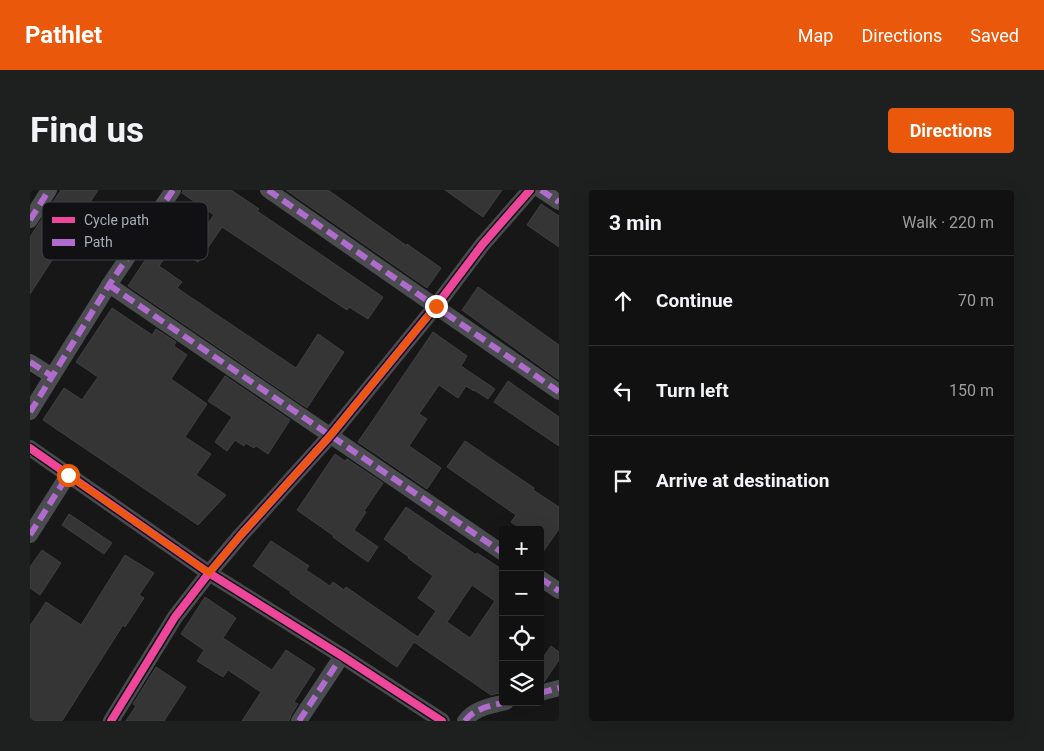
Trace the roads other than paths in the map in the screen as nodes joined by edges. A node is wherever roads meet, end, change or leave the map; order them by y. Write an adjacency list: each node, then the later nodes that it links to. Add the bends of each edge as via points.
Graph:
1 (49, 190): 8 (street)
2 (173, 190): 6 (street)
3 (268, 190): 11 (street)
4 (530, 190): 11 (street, via 482,245)
5 (541, 190): 7 (street)
6 (165, 202)
7 (559, 202)
8 (30, 220)
9 (126, 260): 10 (street)
10 (109, 285): 13 (street); 16 (street)
11 (436, 306): 14 (street); 16 (street)
12 (30, 362): 13 (street)
13 (52, 376): 15 (street)
14 (559, 392)
15 (30, 412)
16 (330, 436): 20 (street); 21 (street)
17 (30, 448): 18 (street)
18 (68, 475): 19 (street); 21 (street)
19 (30, 535)
20 (499, 550)
21 (209, 573): 24 (street); 28 (street, via 175,617)
22 (544, 581): 23 (street)
23 (559, 591)
24 (342, 656): 29 (street); 30 (street)
25 (559, 688): 26 (street)
26 (544, 692)
27 (499, 704): 31 (street, via 474,711)
28 (111, 721)
29 (299, 721)
30 (442, 721)
31 (465, 721)

